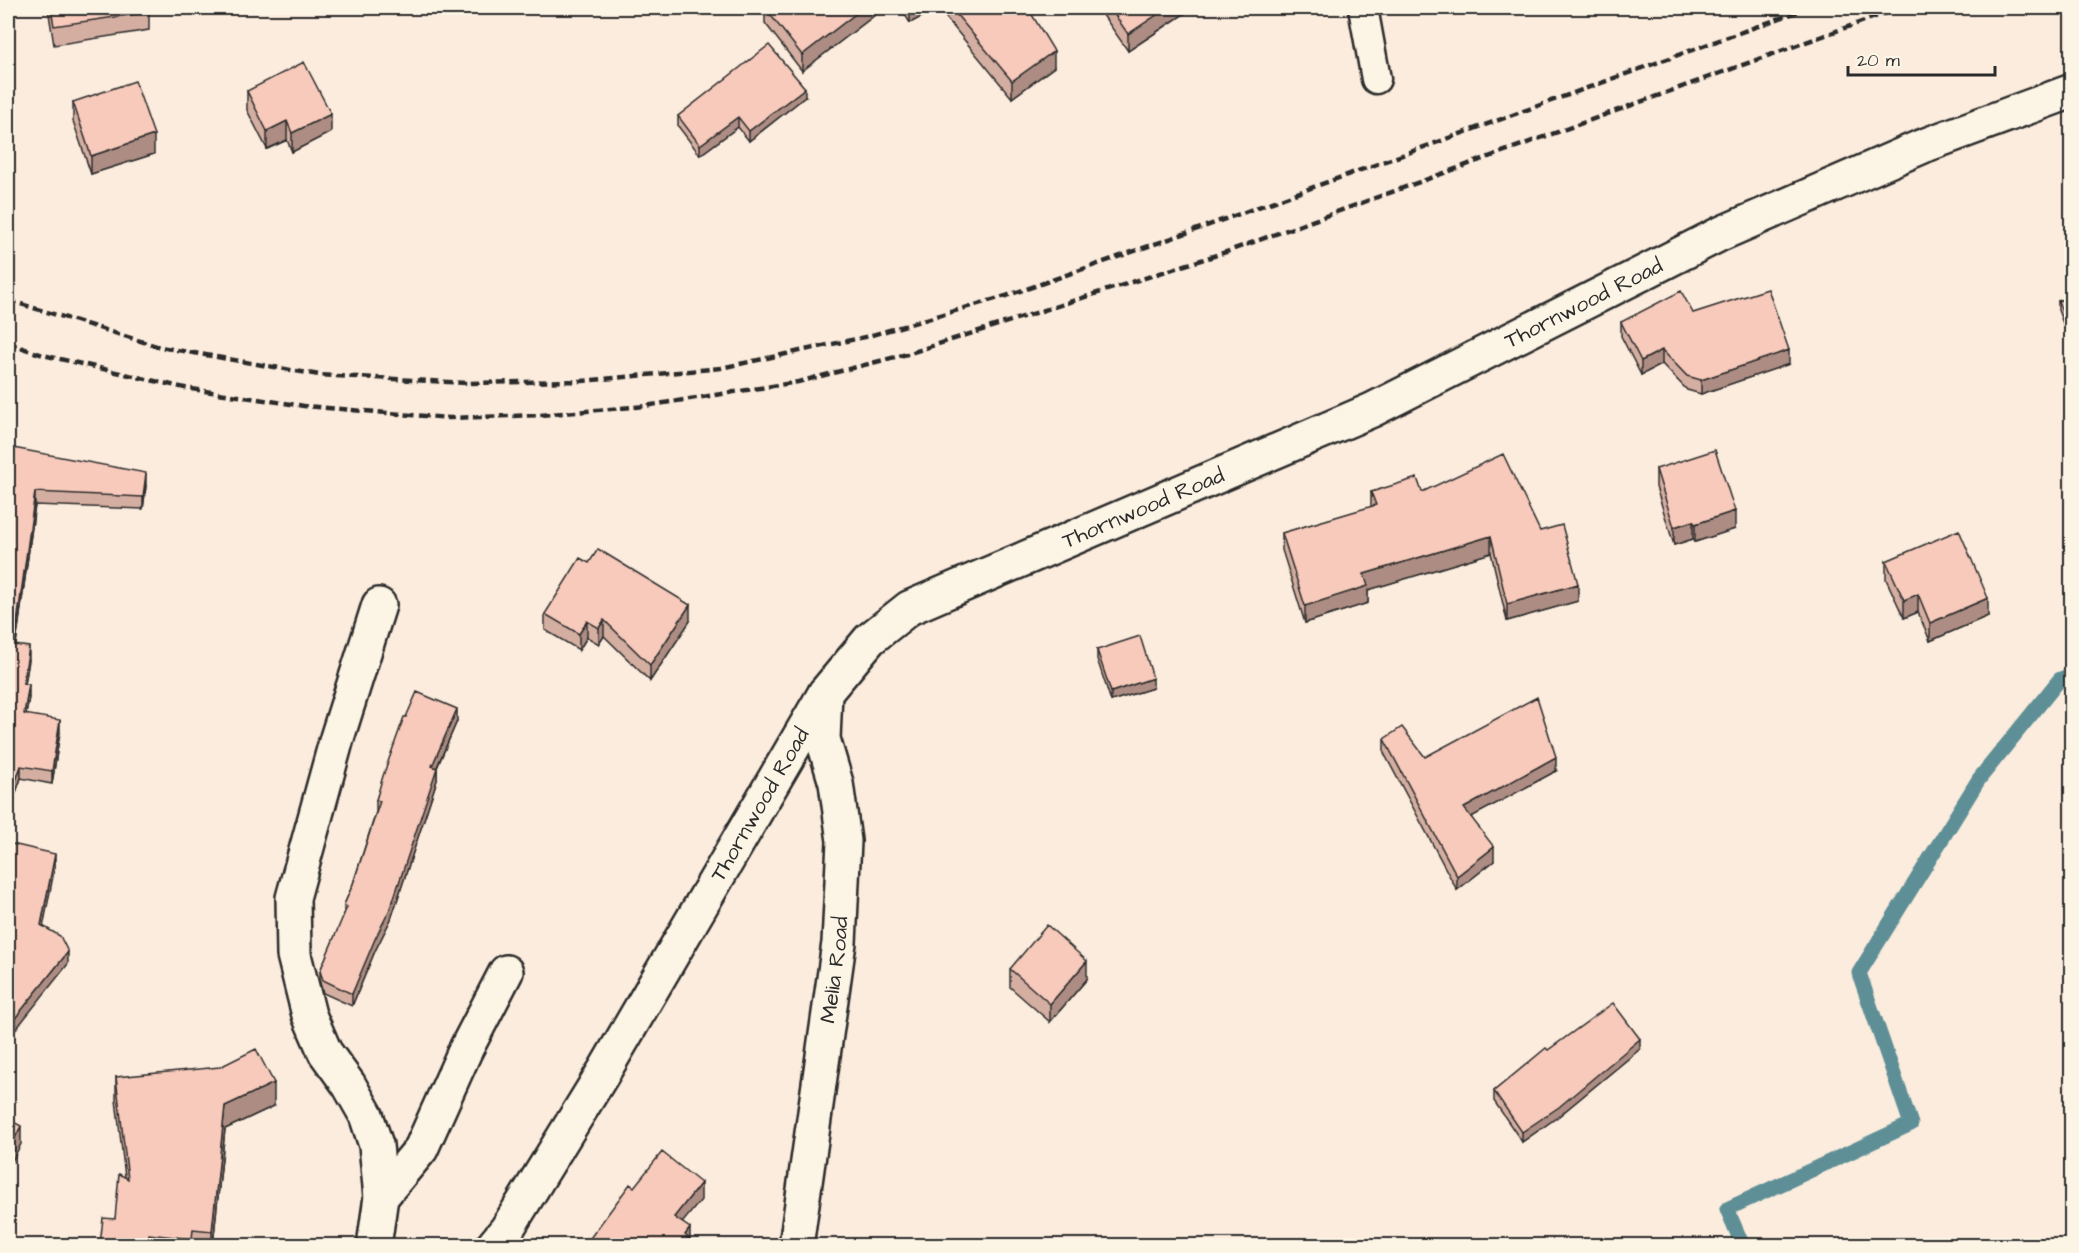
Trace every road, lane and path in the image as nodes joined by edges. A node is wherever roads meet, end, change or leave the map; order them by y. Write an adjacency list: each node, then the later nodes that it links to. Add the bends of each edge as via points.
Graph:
1 (1363, 8): 2 (lane)
2 (1376, 79)
3 (2072, 91): 5 (street, Thornwood Road, via 1923,146 1720,234 1372,410 909,608 870,639)
4 (379, 605): 7 (street, via 293,898 294,955 309,1015 325,1052 366,1115 376,1145)
5 (825, 693): 9 (street, Thornwood Road, via 603,1073 507,1229); 10 (street, Melia Road, via 823,740 836,783 844,841 839,943)
6 (506, 972): 7 (street, via 421,1149)
7 (381, 1197): 8 (street)
8 (374, 1245)
9 (493, 1245)
10 (796, 1245)

